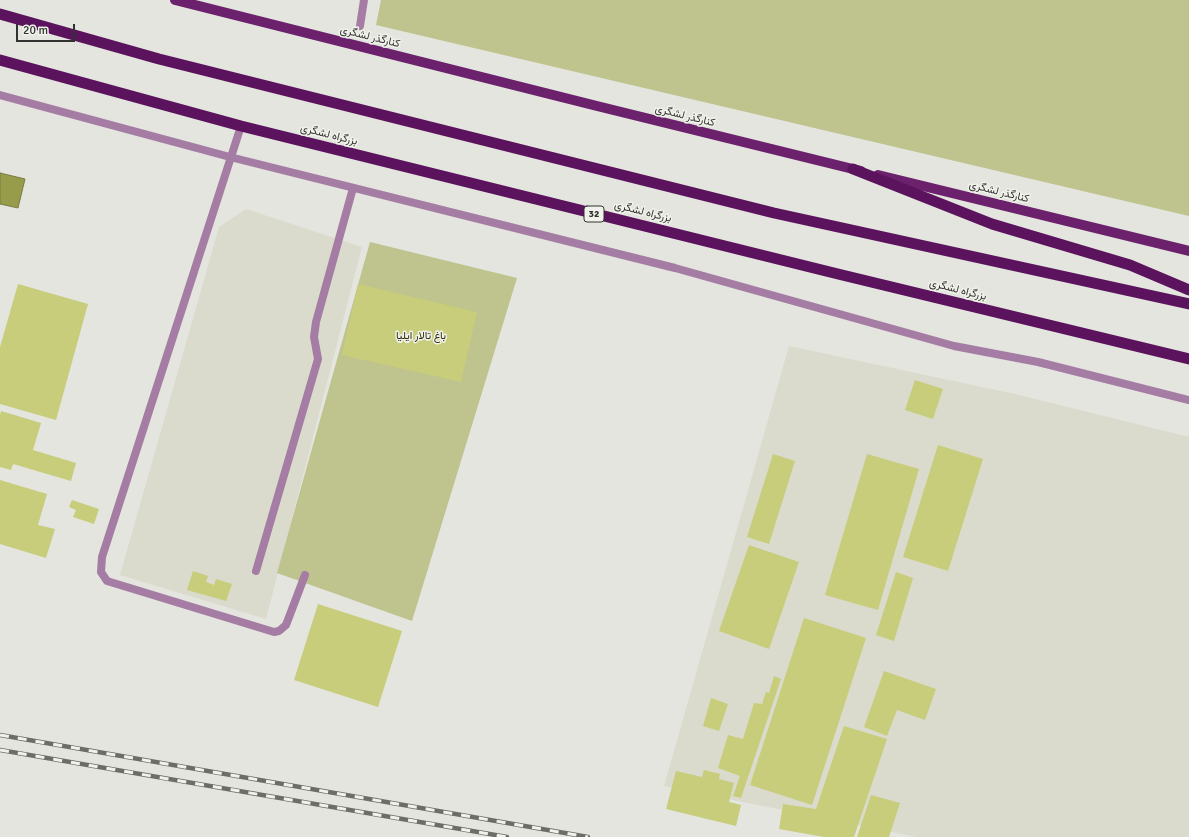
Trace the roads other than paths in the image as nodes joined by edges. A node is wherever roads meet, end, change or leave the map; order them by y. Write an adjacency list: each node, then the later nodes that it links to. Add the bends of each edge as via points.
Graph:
1 (175, 0): 9 (main road, کنارگذر لشگری)
2 (364, 0): 4 (street)
3 (0, 14): 13 (highway, via 182,65 774,213)
4 (360, 26)
5 (0, 60): 7 (highway, بزرگراه لشگری / 32)
6 (0, 95): 8 (street)
7 (241, 126): 8 (street); 14 (highway, بزرگراه لشگری / 32)
8 (230, 157): 10 (street); 17 (street, via 102,557 101,572 107,581 274,632 280,632 286,625)
9 (853, 169): 11 (main road, کنارگذر لشگری); 12 (highway, via 992,224 1130,266)
10 (353, 188): 15 (street, via 675,268 954,346 1038,362); 16 (street, via 316,322 314,337 318,359)
11 (1189, 252)
12 (1189, 290)
13 (1189, 304)
14 (1189, 359)
15 (1189, 400)
16 (256, 571)
17 (305, 575)

